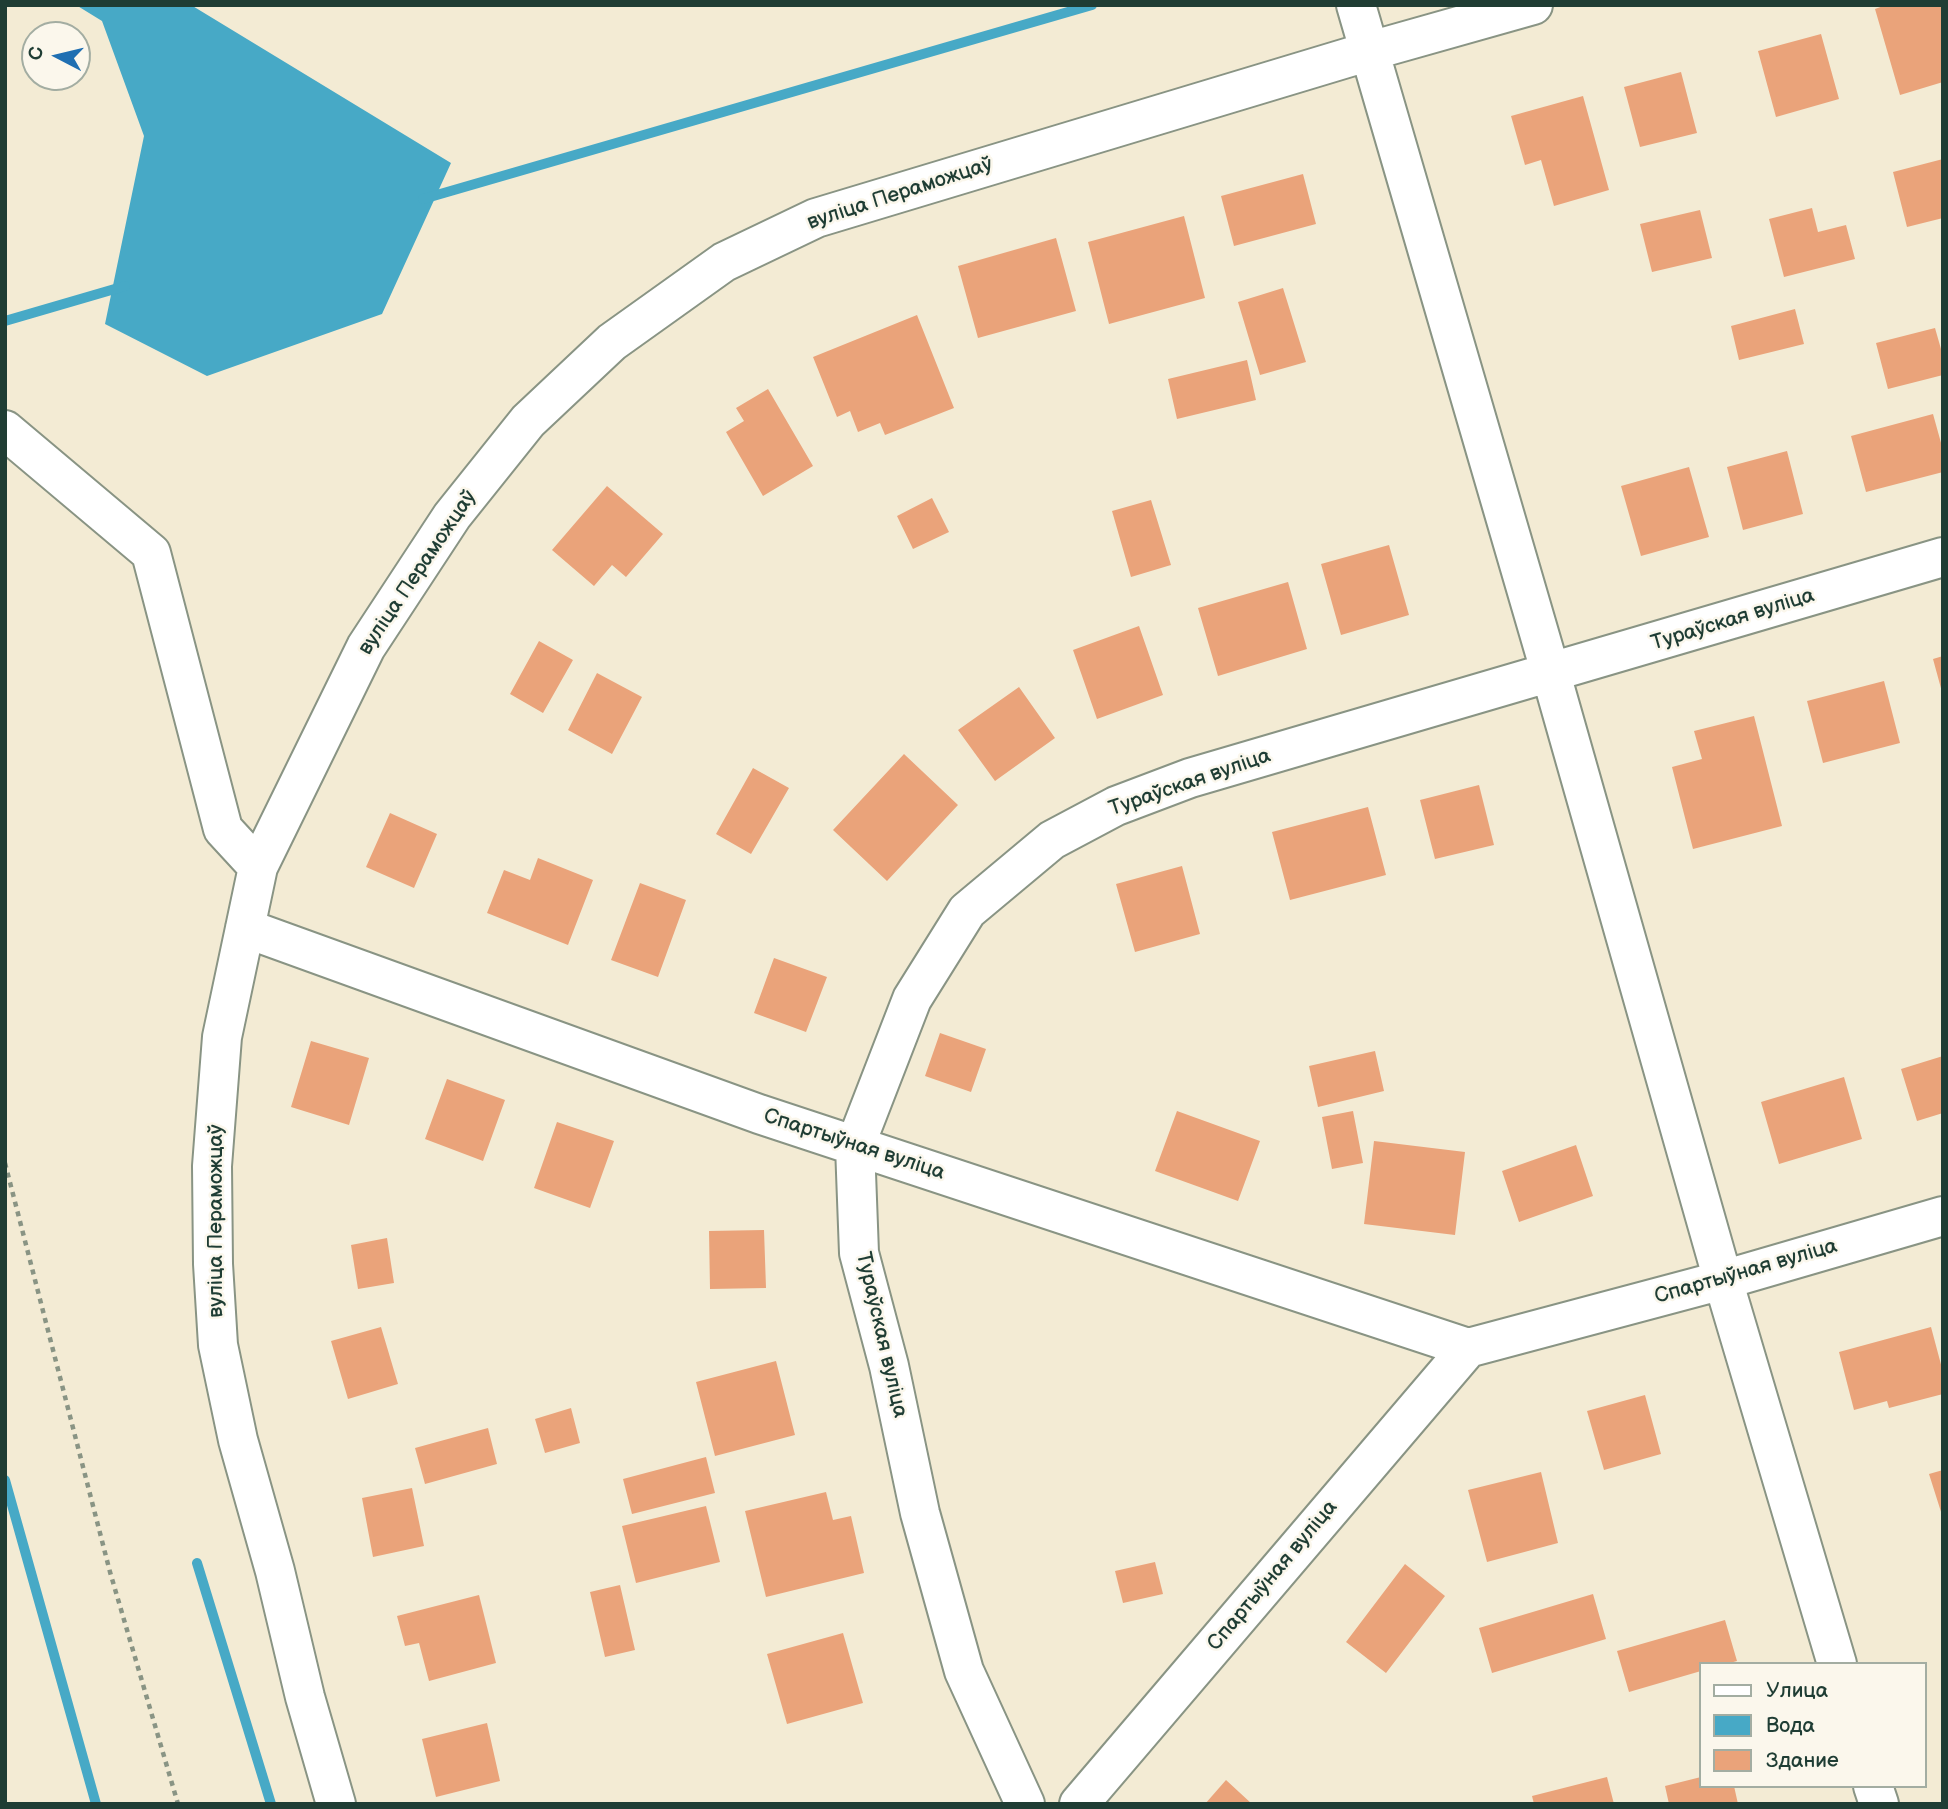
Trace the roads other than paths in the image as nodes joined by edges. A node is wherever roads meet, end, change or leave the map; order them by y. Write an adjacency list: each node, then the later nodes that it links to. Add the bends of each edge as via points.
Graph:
1 (1356, 5): 3 (street)
2 (1533, 5): 3 (street, вуліца Пераможцаў)
3 (1370, 51): 6 (street); 7 (street, вуліца Пераможцаў, via 816,218 724,262 612,342 528,421 452,516 366,647)
4 (5, 430): 7 (street, via 151,553 223,830)
5 (1943, 557): 6 (street, Тураўская вуліца)
6 (1551, 674): 9 (street, Тураўская вуліца, via 1190,778 1116,806 1052,840 967,911 912,999); 11 (street)
7 (258, 867): 8 (street, вуліца Пераможцаў)
8 (245, 928): 9 (street, Спартыўная вуліца); 14 (street, вуліца Пераможцаў, via 222,1037 212,1166 218,1345)
9 (855, 1146): 12 (street, Спартыўная вуліца); 15 (street, Тураўская вуліца, via 859,1253 920,1513 964,1671)
10 (1943, 1216): 11 (street, Спартыўная вуліца)
11 (1723, 1280): 12 (street, Спартыўная вуліца); 13 (street)
12 (1468, 1348): 16 (street, Спартыўная вуліца)
13 (1836, 1662)
14 (336, 1804)
15 (1025, 1804)
16 (1079, 1804)

